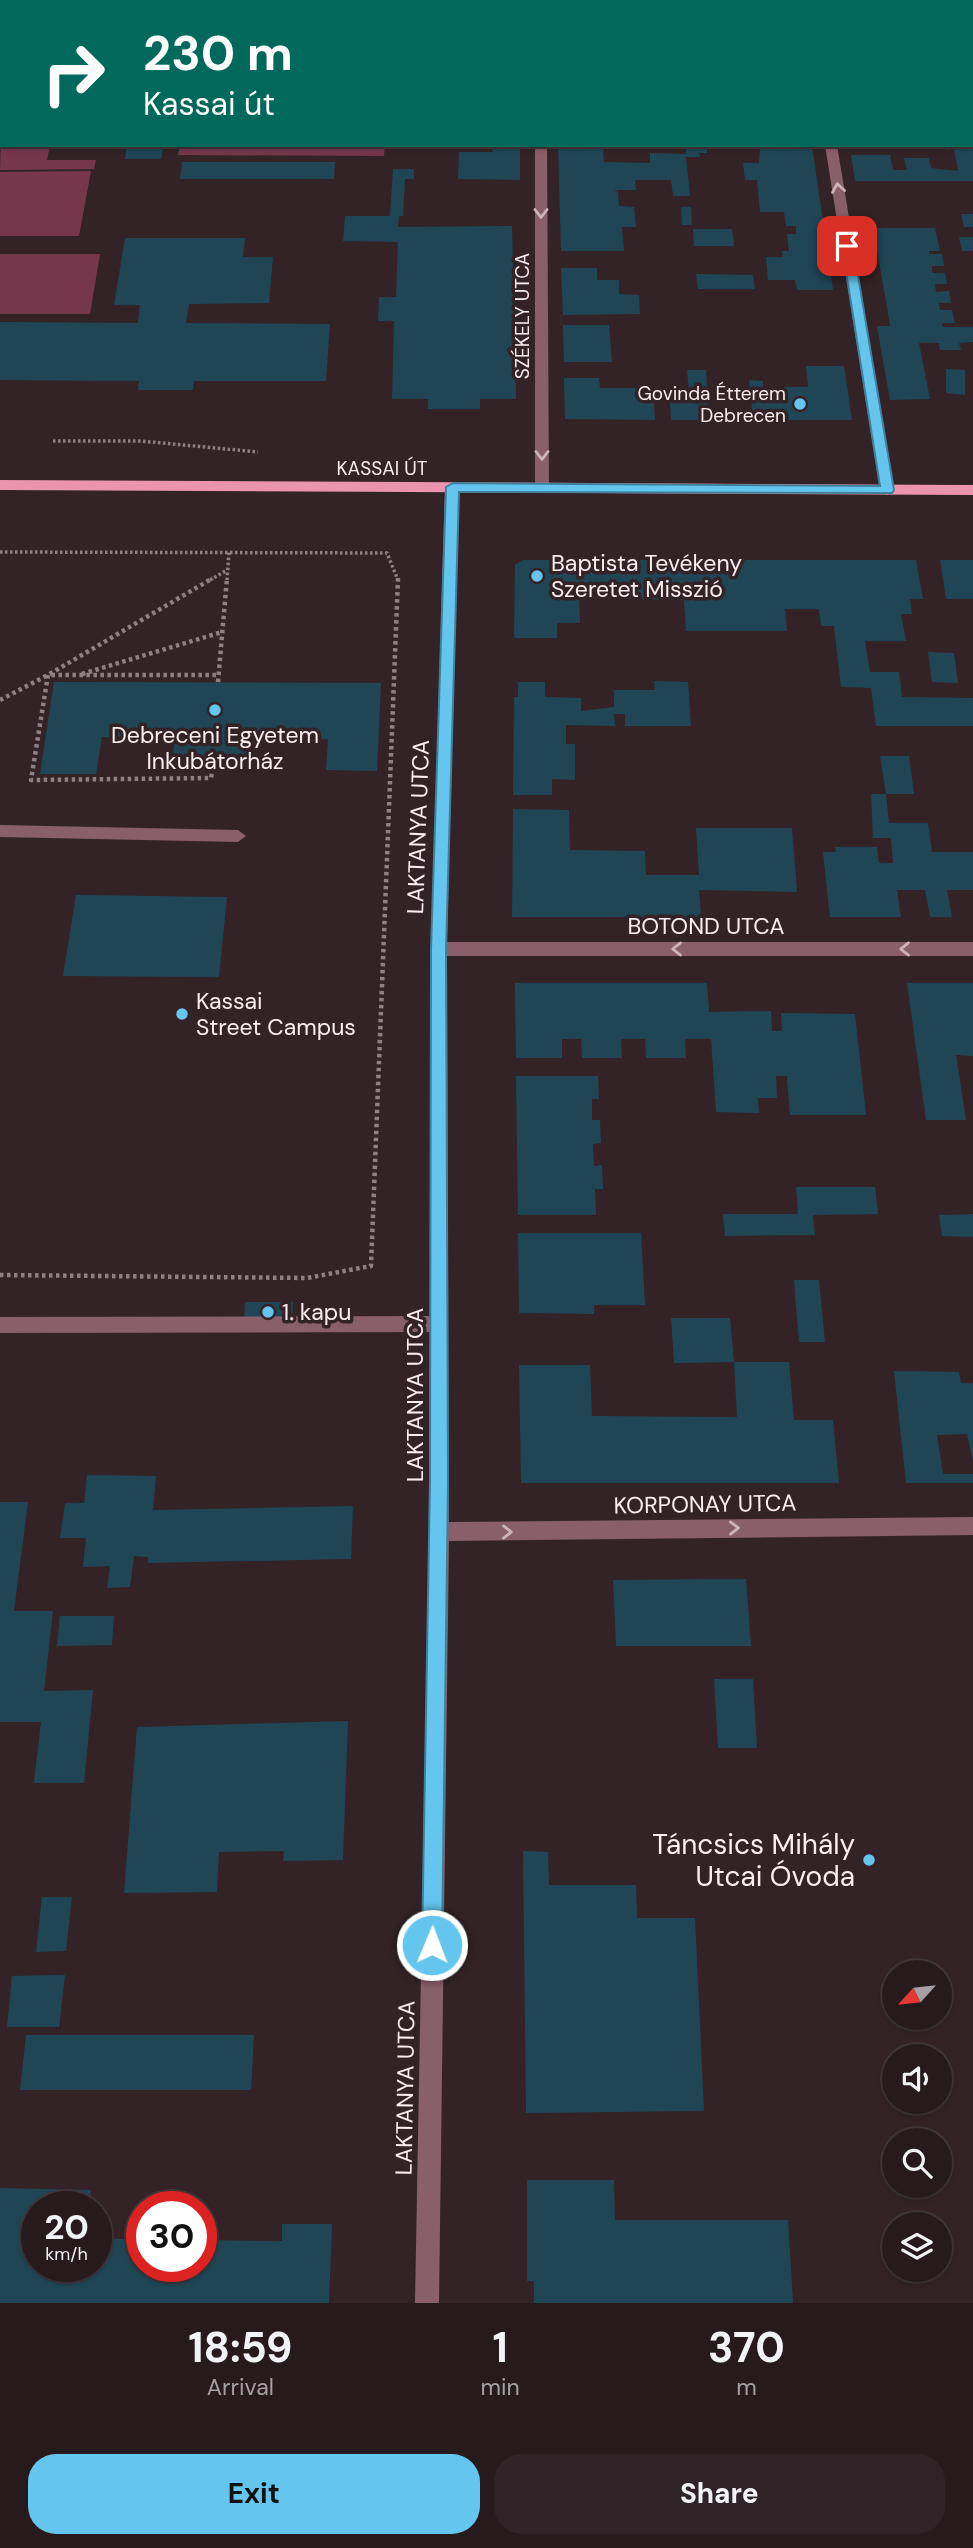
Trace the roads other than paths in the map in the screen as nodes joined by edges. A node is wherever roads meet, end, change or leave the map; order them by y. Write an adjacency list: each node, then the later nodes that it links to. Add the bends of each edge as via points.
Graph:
1 (541, 147): 5 (street, SZÉKELY UTCA, one-way to 5)
2 (831, 147): 6 (street, one-way to 2)
3 (0, 485): 4 (main road, KASSAI ÚT)
4 (453, 487): 5 (main road, KASSAI ÚT); 10 (street, LAKTANYA UTCA)
5 (542, 487): 6 (main road, KASSAI ÚT)
6 (887, 490): 7 (main road, KASSAI ÚT)
7 (973, 490)
8 (0, 831): 9 (street)
9 (238, 835)
10 (439, 949): 11 (street, BOTOND UTCA, one-way to 10); 12 (street, LAKTANYA UTCA)
11 (973, 949)
12 (440, 1324): 13 (street); 15 (street, LAKTANYA UTCA)
13 (0, 1325)
14 (973, 1527): 15 (street, KORPONAY UTCA, one-way to 14)
15 (439, 1532): 16 (street, LAKTANYA UTCA)
16 (426, 2303)

